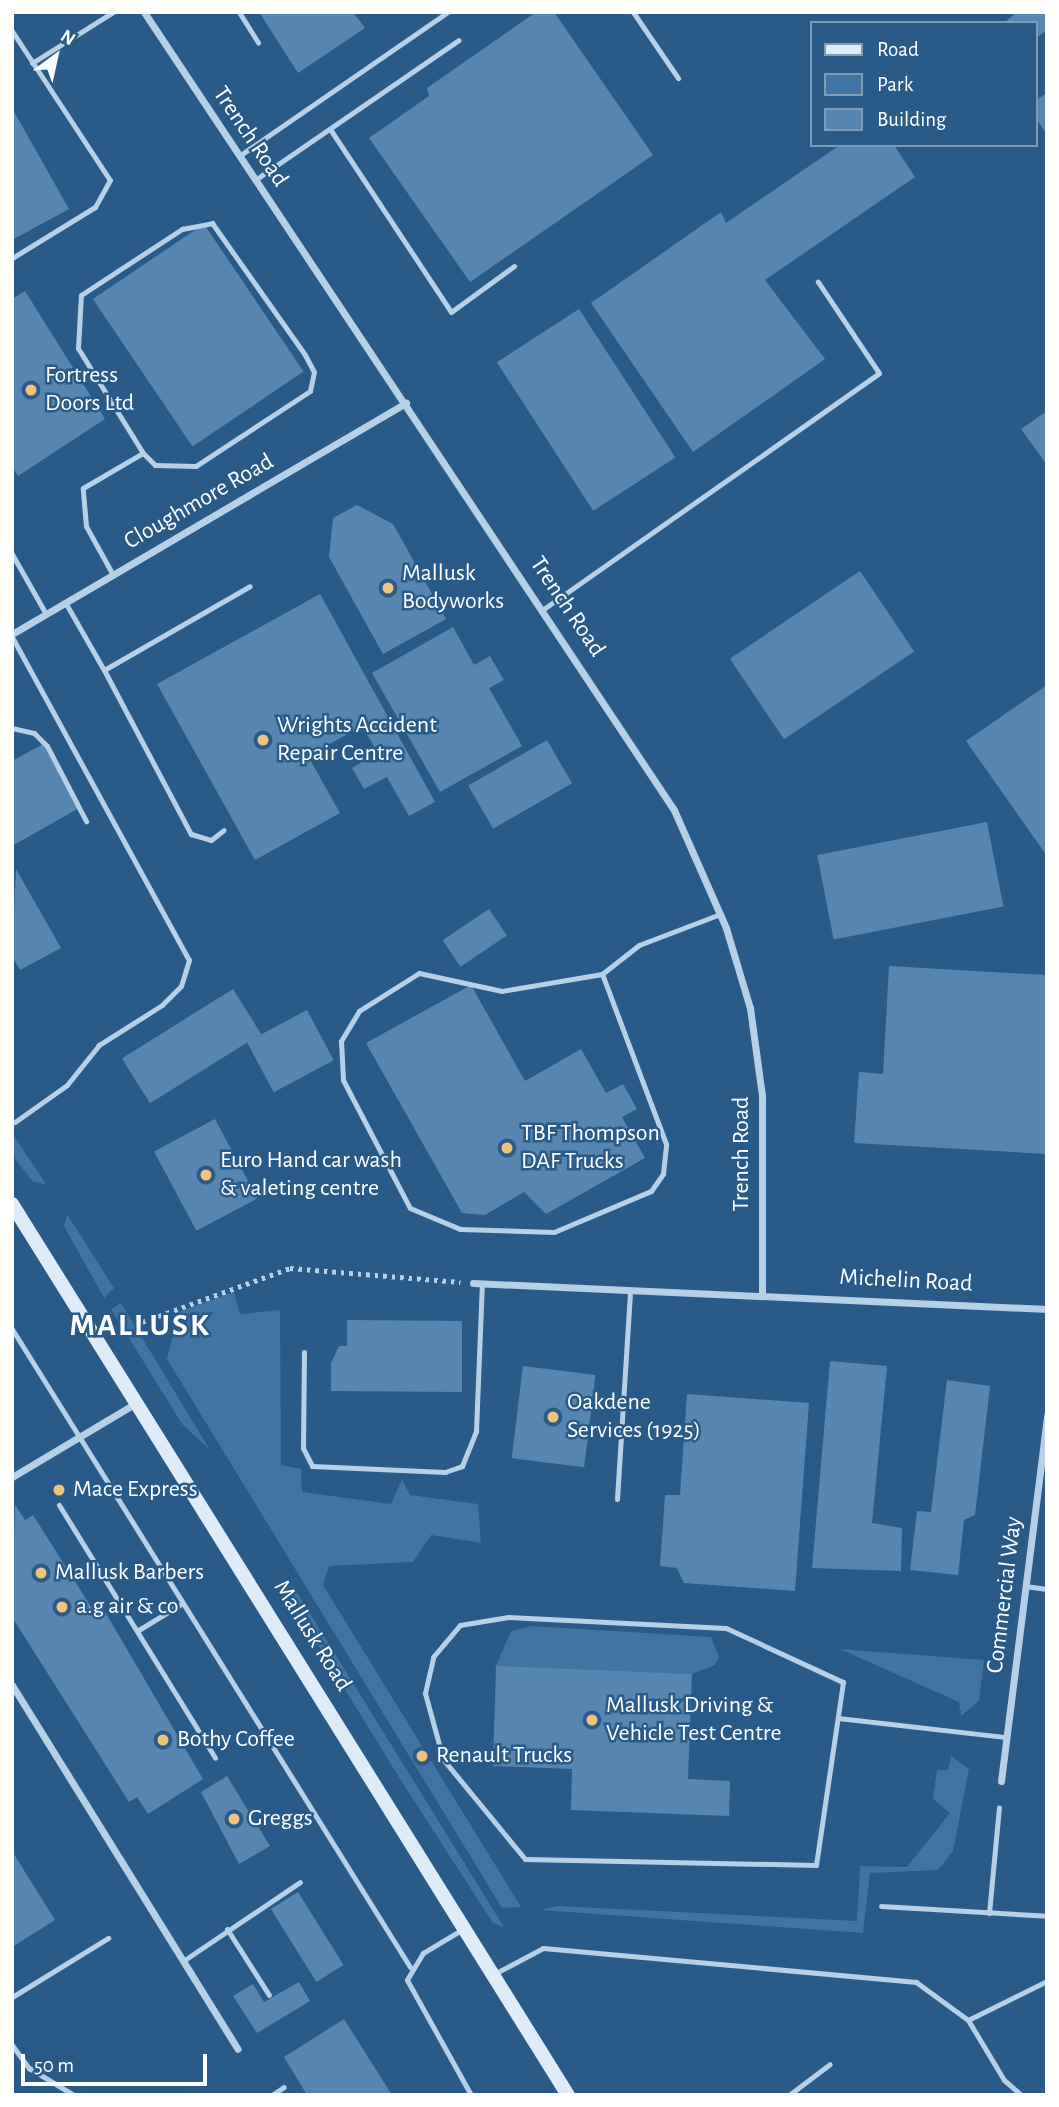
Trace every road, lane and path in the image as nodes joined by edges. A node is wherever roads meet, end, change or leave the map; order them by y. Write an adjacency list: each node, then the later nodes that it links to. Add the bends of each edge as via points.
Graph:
1 (113, 12): 9 (lane)
2 (144, 12): 12 (street, Trench Road)
3 (239, 12): 8 (lane)
4 (449, 12): 12 (lane)
5 (633, 12): 10 (lane)
6 (12, 31): 9 (lane)
7 (458, 40): 11 (lane)
8 (258, 43)
9 (32, 63): 14 (lane, via 110,180 95,207)
10 (678, 78)
11 (330, 129): 13 (lane); 15 (lane, via 451,312)
12 (239, 156): 13 (street, Trench Road)
13 (255, 180): 17 (street, Trench Road)
14 (12, 258)
15 (514, 266)
16 (818, 282): 23 (lane, via 879,373)
17 (406, 403): 20 (street, Cloughmore Road); 23 (street, Trench Road)
18 (143, 453): 18 (lane, via 78,348 82,295 182,229 212,223 305,355 314,372 310,391 196,466 155,465); 20 (lane, via 83,488 86,526)
19 (12, 554): 24 (lane)
20 (113, 575): 22 (street, Cloughmore Road)
21 (250, 586): 26 (lane)
22 (65, 602): 24 (street, Cloughmore Road); 26 (lane)
23 (545, 608): 30 (street, Trench Road, via 674,810)
24 (46, 614): 25 (street, Cloughmore Road)
25 (12, 635): 32 (lane, via 189,960 181,986 162,1005 99,1045 67,1086)
26 (104, 670): 29 (lane, via 191,834 211,840)
27 (12, 728): 28 (lane, via 34,733 47,746)
28 (86, 821)
29 (224, 830)
30 (720, 914): 31 (lane, via 639,946); 37 (street, Trench Road, via 750,1008 762,1096)
31 (602, 974): 31 (lane, via 502,991 419,973 359,1011 341,1041 343,1080 410,1208 460,1229 554,1232 651,1191 663,1174 666,1144)
32 (15, 1122)
33 (12, 1204): 42 (main road, Mallusk Road)
34 (472, 1283): 35 (street, Michelin Road); 39 (path, via 290,1268)
35 (482, 1284): 36 (street, Michelin Road); 41 (lane, via 476,1431 463,1466 431,1472 312,1466 303,1448)
36 (630, 1292): 37 (street, Michelin Road); 46 (lane)
37 (762, 1295): 38 (street, Michelin Road)
38 (1047, 1309)
39 (142, 1322)
40 (12, 1329): 44 (lane)
41 (304, 1352)
42 (137, 1402): 44 (street); 62 (main road, Mallusk Road)
43 (1047, 1415): 48 (street, Commercial Way)
44 (78, 1437): 45 (street); 50 (lane)
45 (12, 1477)
46 (617, 1499)
47 (59, 1505): 51 (lane)
48 (1025, 1586): 49 (lane); 54 (street, Commercial Way)
49 (1047, 1589)
50 (181, 1604): 51 (lane); 66 (lane)
51 (137, 1631): 55 (lane)
52 (12, 1685): 65 (street)
53 (838, 1718): 53 (lane, via 816,1865 525,1859 443,1759 425,1693 433,1657 460,1625 508,1617 726,1628 842,1682); 54 (lane)
54 (1006, 1737): 56 (street, Commercial Way)
55 (215, 1758)
56 (1002, 1781)
57 (999, 1807): 60 (lane)
58 (300, 1882): 63 (lane)
59 (881, 1906): 60 (lane)
60 (989, 1913): 61 (lane)
61 (1047, 1916)
62 (466, 1927): 66 (lane); 67 (main road, Mallusk Road)
63 (227, 1929): 65 (lane); 69 (lane)
64 (108, 1938): 70 (lane)
65 (183, 1961): 73 (street)
66 (410, 1967): 78 (lane, via 411,1996)
67 (494, 1974): 71 (lane, via 543,1948 864,1974 916,1982); 79 (main road, Mallusk Road)
68 (1047, 1981): 71 (lane)
69 (269, 1995)
70 (12, 1997)
71 (968, 2020): 81 (lane, via 1004,2080)
72 (12, 2045): 76 (lane, via 29,2068)
73 (238, 2049)
74 (830, 2064): 80 (lane)
75 (284, 2087): 77 (lane)
76 (74, 2095)
77 (272, 2095)
78 (471, 2095)
79 (568, 2095)
80 (789, 2095)
81 (1021, 2095)

